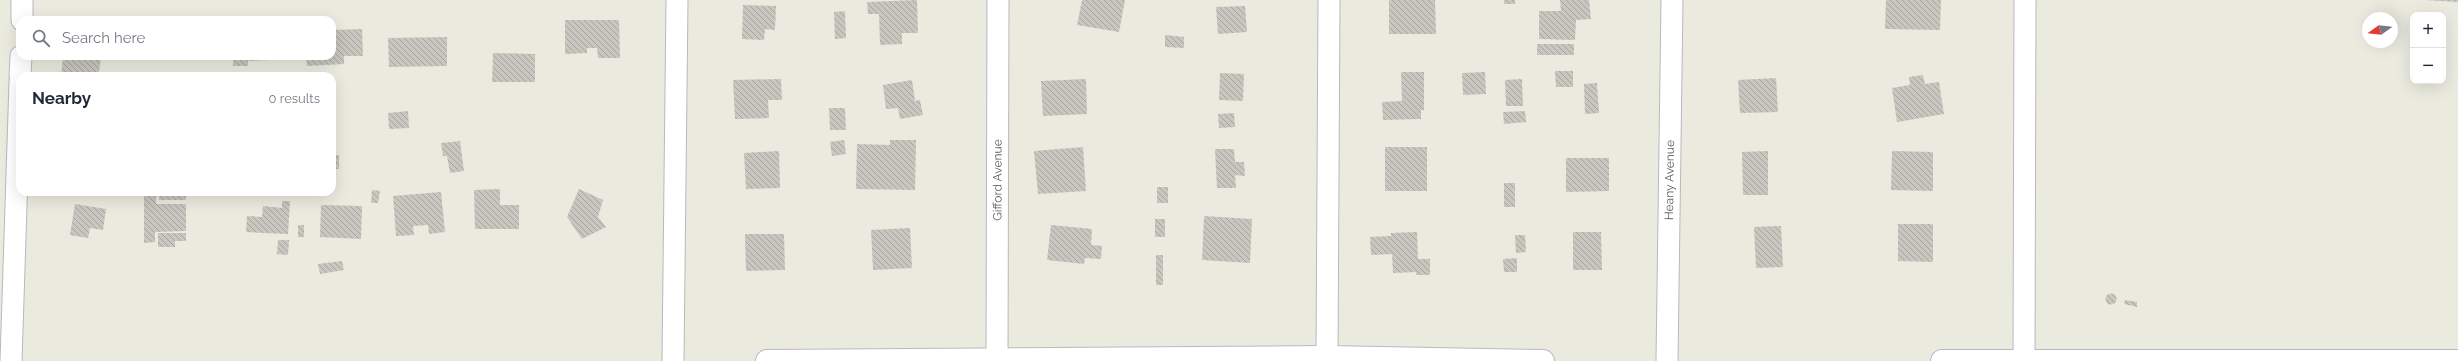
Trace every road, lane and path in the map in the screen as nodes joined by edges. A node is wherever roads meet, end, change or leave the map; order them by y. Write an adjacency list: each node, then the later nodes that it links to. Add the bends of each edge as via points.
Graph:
1 (22, 0): 7 (street)
2 (677, 0): 16 (street)
3 (998, 0): 11 (street, Gifford Avenue)
4 (1329, 0): 12 (street)
5 (1672, 0): 19 (street, Heany Avenue)
6 (2025, 0): 21 (street)
7 (22, 16)
8 (21, 60): 9 (street)
9 (20, 72)
10 (17, 196): 15 (street)
11 (997, 359): 13 (street); 17 (street)
12 (1328, 359): 13 (street); 14 (street)
13 (1083, 360)
14 (1407, 360): 18 (street)
15 (12, 361)
16 (673, 361)
17 (767, 361)
18 (1543, 361)
19 (1667, 361)
20 (1942, 361): 21 (street)
21 (2024, 361): 22 (street)
22 (2458, 361)

